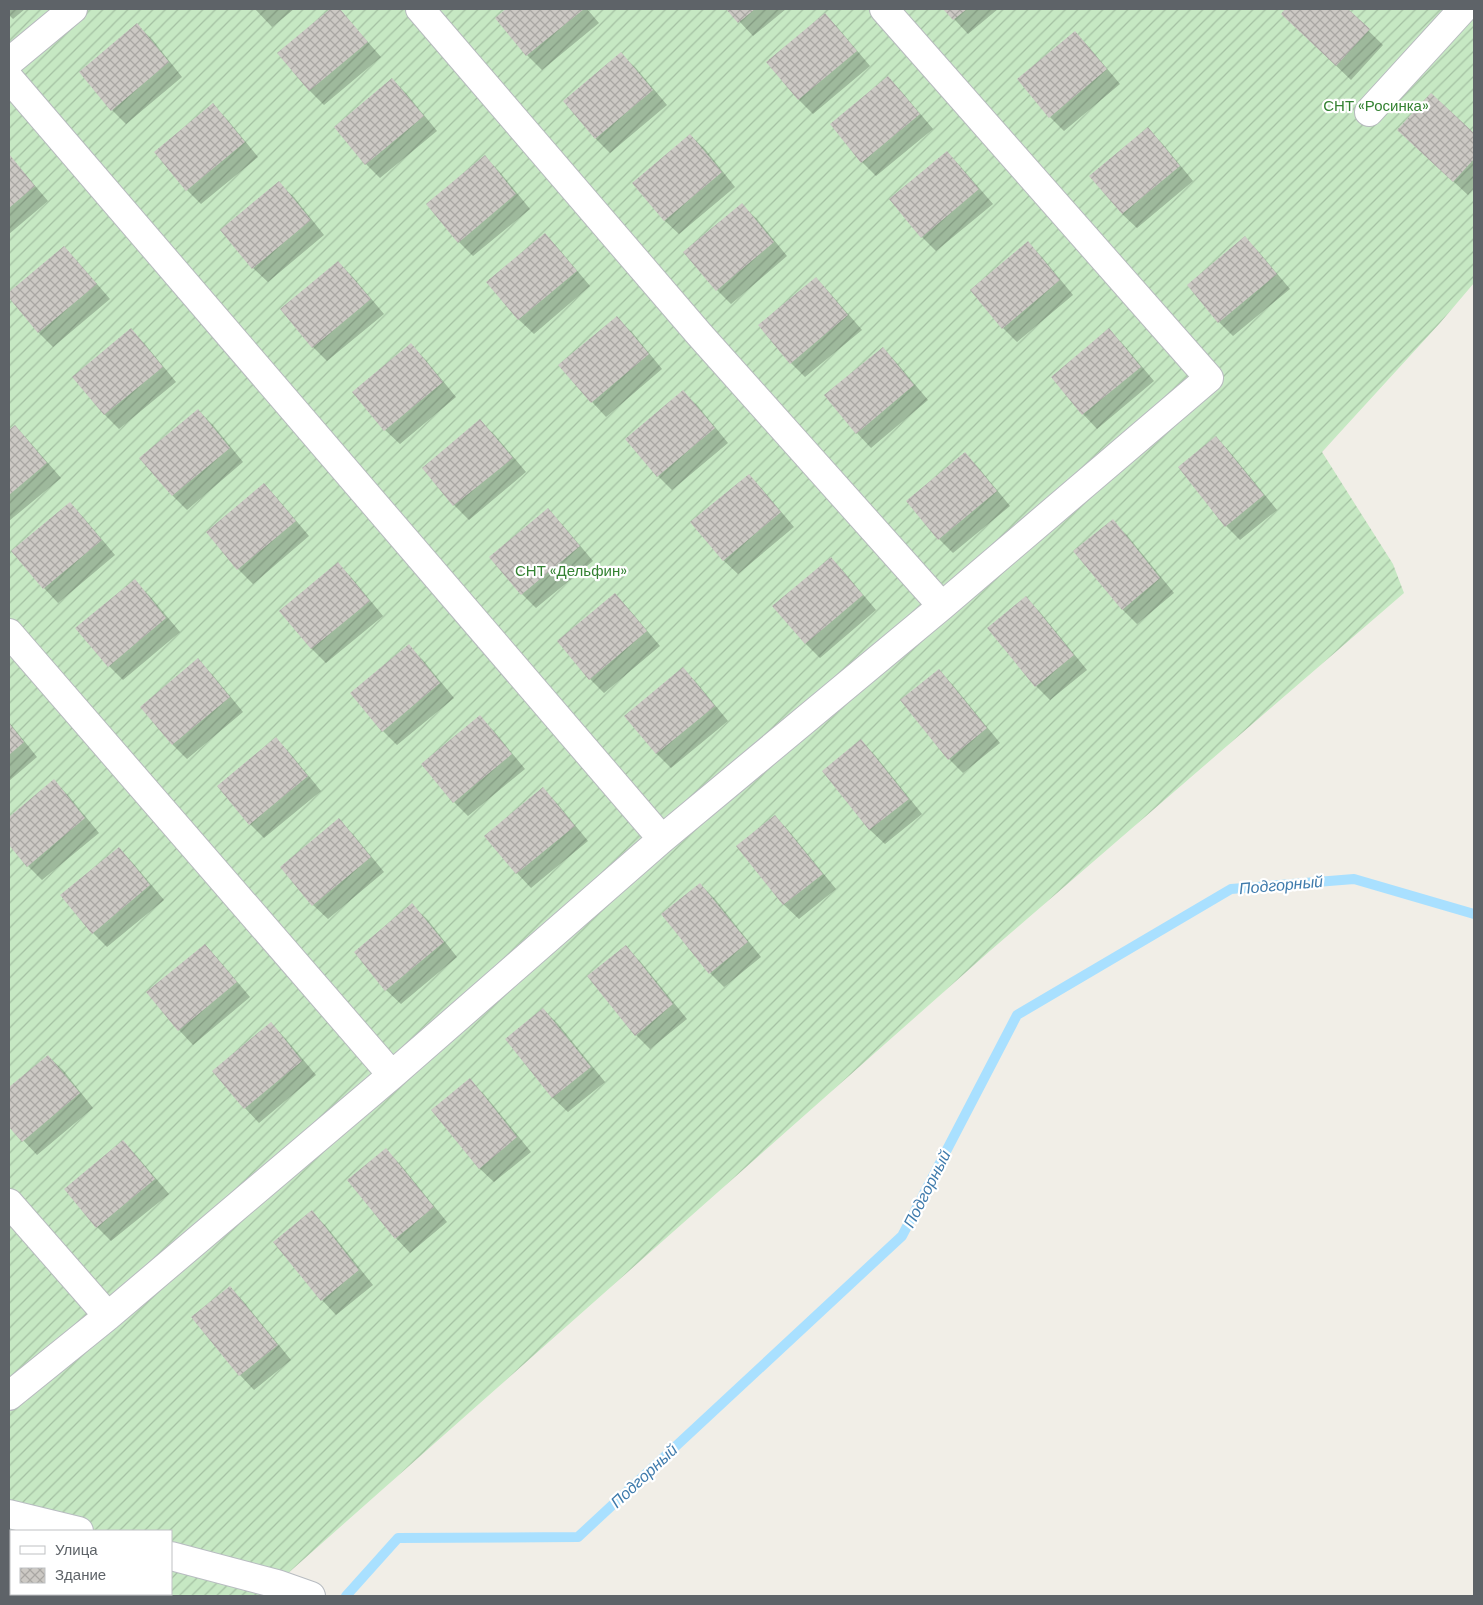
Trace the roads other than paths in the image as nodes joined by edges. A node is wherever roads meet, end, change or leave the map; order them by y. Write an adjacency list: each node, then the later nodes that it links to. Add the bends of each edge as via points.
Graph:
1 (73, 9): 5 (street)
2 (420, 9): 8 (street, via 699,334)
3 (884, 9): 8 (street, via 1209,378)
4 (1463, 9): 7 (street)
5 (9, 62)
6 (9, 78): 10 (street)
7 (1369, 112)
8 (942, 606): 10 (street)
9 (9, 633): 11 (street)
10 (662, 839): 11 (street)
11 (392, 1075): 13 (street)
12 (9, 1203): 13 (street)
13 (108, 1316): 14 (street)
14 (9, 1396)
15 (9, 1514): 16 (street)
16 (41, 1526): 17 (street)
17 (71, 1530)
18 (172, 1556): 19 (street)
19 (311, 1596)

